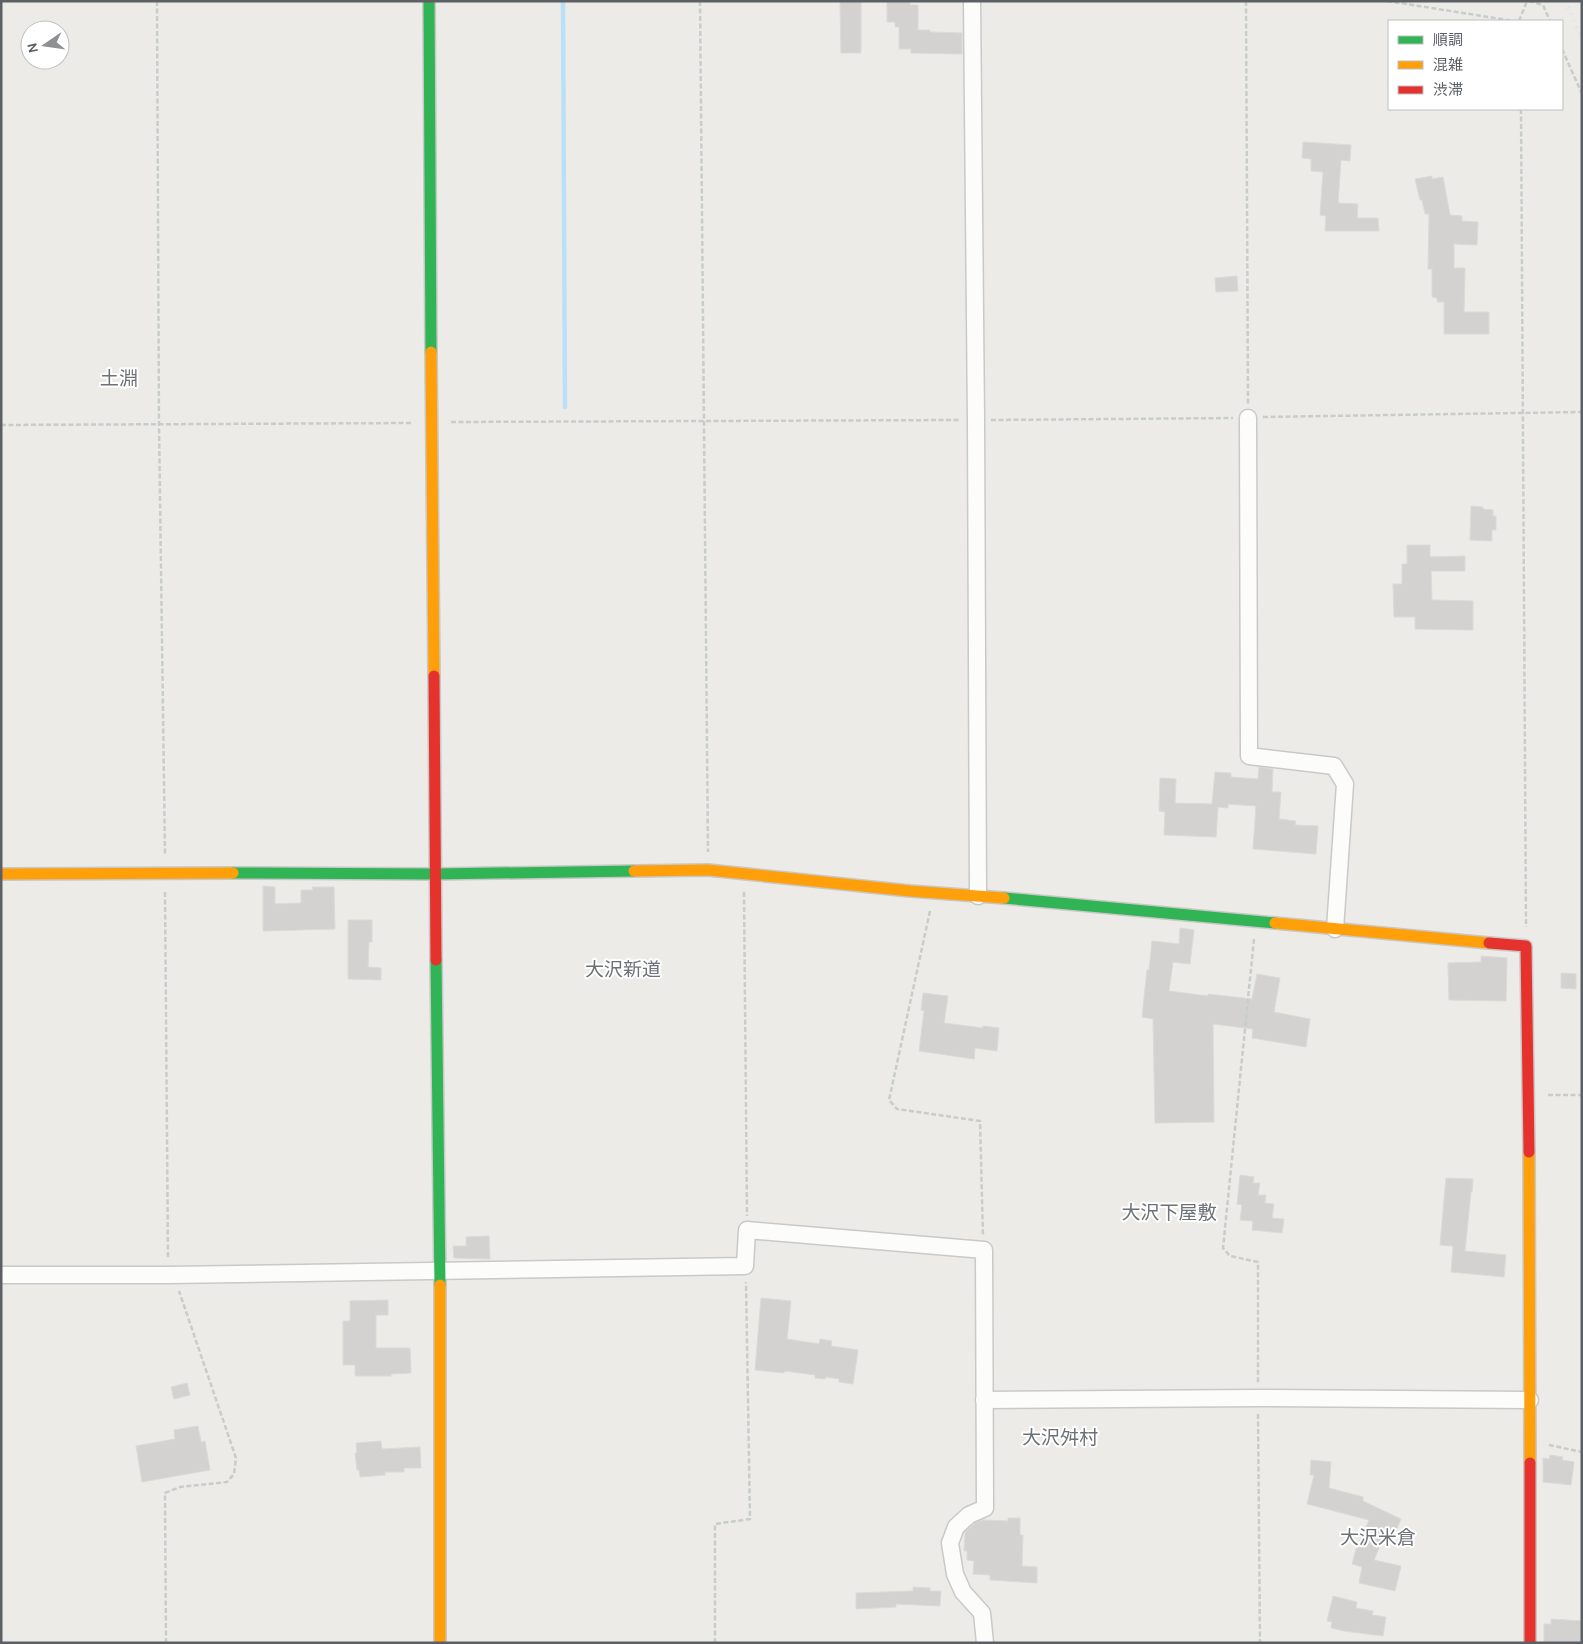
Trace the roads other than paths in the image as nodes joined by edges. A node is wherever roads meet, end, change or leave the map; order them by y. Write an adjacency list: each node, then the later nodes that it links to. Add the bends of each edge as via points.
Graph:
1 (429, 1): 5 (street)
2 (972, 1): 6 (street)
3 (1248, 418): 7 (street, via 1249,756 1334,766 1345,784)
4 (1, 874): 5 (street)
5 (435, 874): 6 (street, via 708,870); 8 (street)
6 (978, 896): 7 (street)
7 (1335, 929): 11 (street, via 1526,946)
8 (440, 1270): 9 (street); 10 (street, via 745,1266 747,1230 984,1250); 12 (street)
9 (1, 1275)
10 (984, 1400): 11 (street); 13 (street, via 985,1508 969,1515 956,1527 950,1543 955,1574 963,1592 982,1612)
11 (1530, 1400): 14 (street)
12 (440, 1643)
13 (985, 1643)
14 (1530, 1643)

